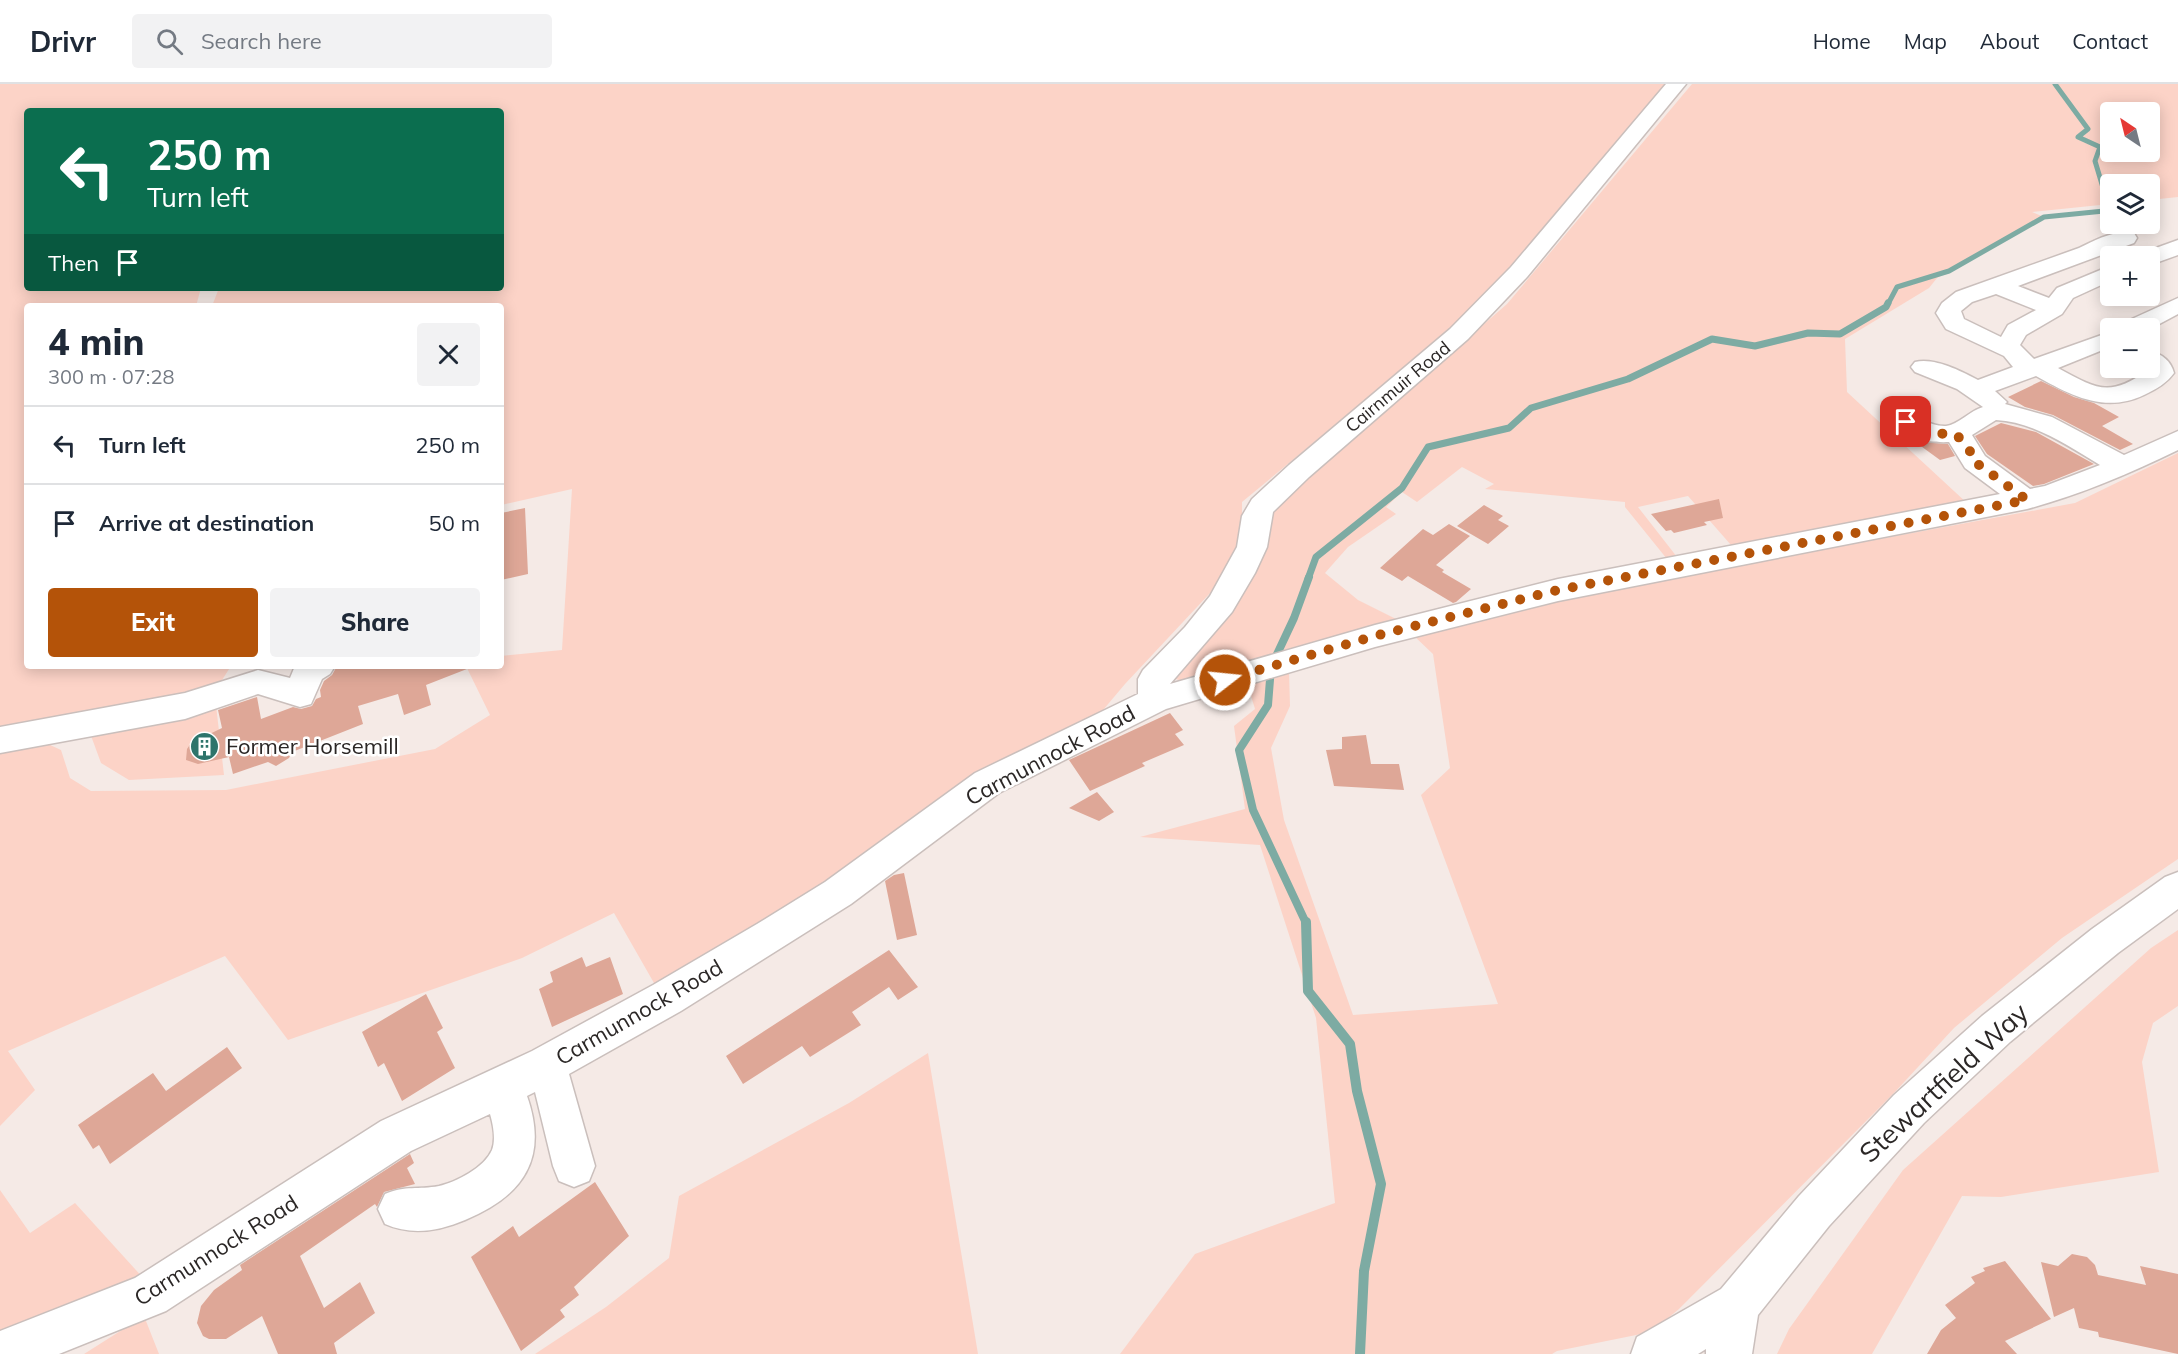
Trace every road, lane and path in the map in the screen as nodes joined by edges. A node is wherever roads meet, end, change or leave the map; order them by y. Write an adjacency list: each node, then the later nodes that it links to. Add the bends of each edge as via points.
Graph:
1 (1676, 84): 23 (street, Cairnmuir Road, via 1519,272 1459,334 1262,506 1256,516 1252,548 1240,573 1196,635 1154,679 1152,692)
2 (2126, 238): 6 (street)
3 (2178, 247): 4 (street)
4 (2160, 254)
5 (2100, 277): 8 (street, via 2065,293)
6 (1995, 286): 8 (street); 11 (street, via 1964,297 1948,313 1965,330)
7 (2178, 305): 9 (street)
8 (2054, 309): 11 (street, via 2017,330 2008,345)
9 (2152, 318)
10 (2100, 344): 14 (street)
11 (2012, 351): 14 (street)
12 (2162, 364): 14 (street, via 2161,373 2140,389 2113,398 2079,389)
13 (1924, 367): 15 (street)
14 (2035, 368): 15 (street)
15 (1975, 390): 16 (street)
16 (2002, 413): 18 (street, via 1979,418); 20 (street, via 2028,417)
17 (1906, 422): 18 (street, via 1918,431)
18 (1956, 434): 21 (street, via 1975,462)
19 (2178, 439): 20 (street, Carmunnock Road)
20 (2122, 466): 21 (street, Carmunnock Road)
21 (2027, 500): 23 (street, Carmunnock Road, via 1558,590 1375,636)
22 (314, 669): 24 (street, via 308,672 300,695 258,682 184,706)
23 (1156, 700): 26 (street, Carmunnock Road, via 987,783 838,893 667,998)
24 (0, 740)
25 (2178, 888): 30 (street, Stewartfield Way, via 1996,1029 1909,1108 1814,1211)
26 (546, 1065): 27 (street, Carmunnock Road); 28 (street)
27 (503, 1087): 29 (street, via 513,1114 515,1151 494,1183 453,1204); 31 (street, Carmunnock Road, via 396,1136 150,1295)
28 (574, 1166)
29 (399, 1209)
30 (1737, 1305): 32 (street, Stewartfield Way); 33 (street)
31 (0, 1354)
32 (1654, 1354)
33 (1729, 1354)

